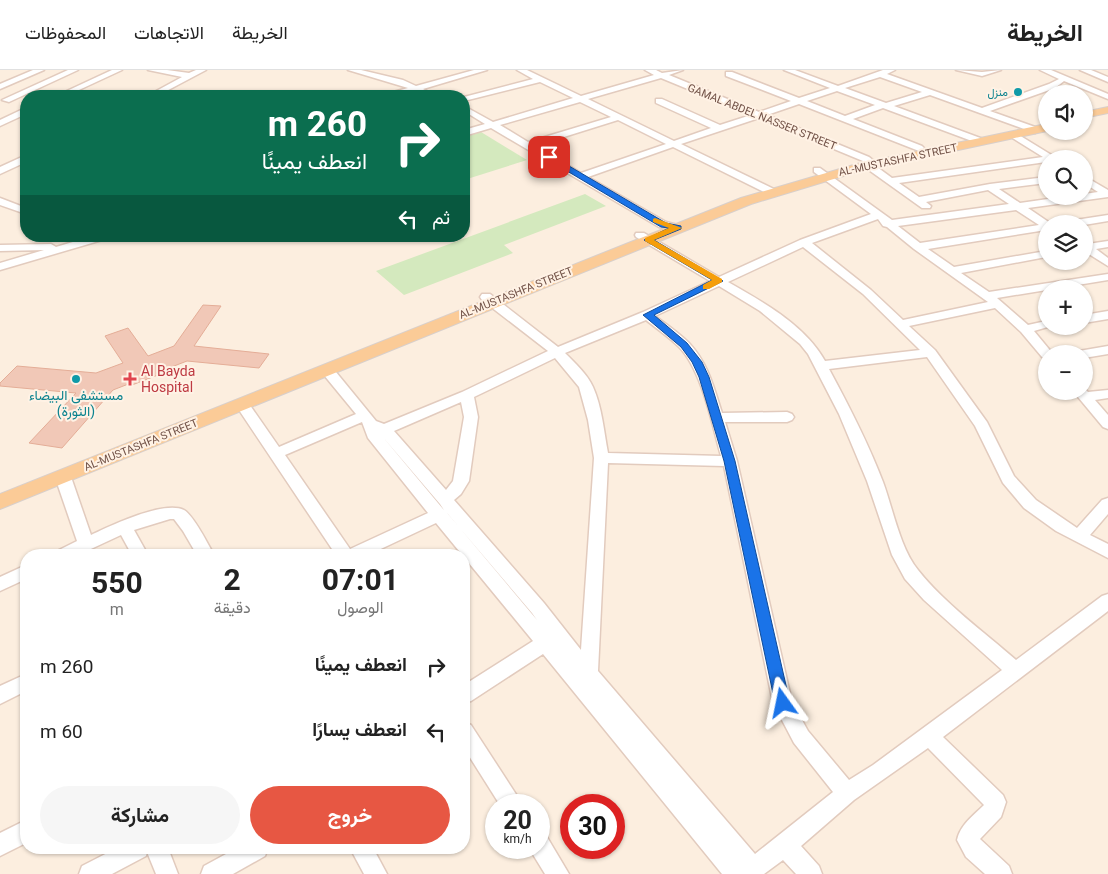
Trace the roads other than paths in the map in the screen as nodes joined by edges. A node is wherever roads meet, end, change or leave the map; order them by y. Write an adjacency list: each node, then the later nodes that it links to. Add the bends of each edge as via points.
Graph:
1 (40, 70): 23 (street)
2 (74, 70): 27 (street)
3 (118, 70): 34 (street)
4 (152, 70): 22 (street)
5 (202, 70): 22 (street)
6 (352, 70): 30 (street)
7 (370, 70): 30 (street)
8 (483, 70): 30 (street)
9 (521, 70): 24 (street)
10 (649, 70): 20 (street, GAMAL ABDEL NASSER STREET)
11 (679, 70): 20 (street)
12 (788, 70): 31 (street)
13 (960, 70): 14 (street, via 982,74)
14 (997, 70)
15 (1065, 70): 32 (street)
16 (1108, 70): 19 (street)
17 (886, 71): 31 (street); 40 (street)
18 (1041, 71): 26 (street); 28 (street)
19 (1087, 71): 25 (street)
20 (664, 73): 43 (street); 54 (street, GAMAL ABDEL NASSER STREET)
21 (729, 74): 46 (street)
22 (190, 76): 35 (street)
23 (21, 78): 27 (street); 29 (street)
24 (539, 80): 41 (street); 43 (street)
25 (1108, 80)
26 (1060, 81): 28 (street); 50 (street)
27 (42, 83): 33 (street)
28 (1075, 83): 42 (street)
29 (0, 87)
30 (421, 87): 36 (street); 37 (street); 38 (street)
31 (836, 88): 46 (street); 48 (street)
32 (1108, 89)
33 (25, 90)
34 (73, 90)
35 (163, 90)
36 (410, 90)
37 (425, 90)
38 (428, 90)
39 (20, 92): 44 (street)
40 (930, 92): 48 (street); 50 (street)
41 (470, 97)
42 (1108, 97)
43 (583, 98): 57 (street); 61 (street)
44 (3, 99): 47 (street)
45 (659, 101): 62 (street)
46 (798, 101): 54 (street); 58 (street)
47 (20, 103)
48 (885, 106): 58 (street); 65 (street)
49 (1108, 110): 52 (main road)
50 (982, 111): 63 (street)
51 (470, 112): 61 (street)
52 (1093, 113)
53 (20, 114): 60 (street)
54 (760, 114): 62 (street); 73 (street, GAMAL ABDEL NASSER STREET)
55 (1108, 116): 59 (main road)
56 (470, 117): 61 (street)
57 (619, 117): 66 (street); 67 (street)
58 (845, 119): 68 (street)
59 (1093, 119)
60 (0, 123)
61 (490, 126): 64 (street); 67 (street); 70 (street)
62 (718, 128): 66 (street)
63 (1034, 129): 65 (main road, AL-MUSTASHFA STREET); 69 (street)
64 (470, 132)
65 (975, 139): 68 (main road, AL-MUSTASHFA STREET); 73 (main road, AL-MUSTASHFA STREET)
66 (674, 144): 77 (street); 82 (street)
67 (528, 145): 70 (street)
68 (919, 148): 73 (main road, AL-MUSTASHFA STREET)
69 (1047, 150)
70 (546, 158): 77 (street); 95 (street)
71 (1038, 160): 75 (street)
72 (20, 161): 74 (street)
73 (873, 162): 76 (main road, AL-MUSTASHFA STREET); 78 (street, GAMAL ABDEL NASSER STREET)
74 (0, 171)
75 (953, 172): 78 (street); 83 (street)
76 (821, 173): 82 (main road, AL-MUSTASHFA STREET); 91 (street)
77 (580, 176): 95 (street)
78 (889, 181): 85 (street, GAMAL ABDEL NASSER STREET)
79 (1038, 181): 81 (street)
80 (1093, 185): 84 (street)
81 (990, 187): 83 (street); 87 (street)
82 (768, 189): 95 (main road, AL-MUSTASHFA STREET)
83 (977, 190): 85 (street)
84 (1108, 194): 87 (street)
85 (918, 200): 89 (street, GAMAL ABDEL NASSER STREET)
86 (0, 201): 88 (street)
87 (1018, 206): 89 (street); 92 (street)
88 (20, 209)
89 (942, 216): 91 (street)
90 (1108, 218): 93 (street)
91 (883, 219): 97 (street); 101 (street)
92 (1038, 220)
93 (1093, 220)
94 (1038, 227): 101 (street)
95 (658, 231): 109 (street); 111 (main road, AL-MUSTASHFA STREET)
96 (84, 242): 100 (street)
97 (804, 242): 109 (street); 116 (street, via 868,292)
98 (1108, 244): 99 (street)
99 (1093, 246)
100 (69, 247): 102 (street); 106 (street)
101 (918, 247): 107 (street)
102 (0, 248)
103 (1093, 253): 105 (street)
104 (1038, 255): 107 (street)
105 (1108, 263)
106 (0, 267)
107 (951, 271): 110 (street)
108 (1108, 277): 110 (street)
109 (719, 281): 113 (street); 124 (street, via 778,318 804,341)
110 (986, 296): 112 (street)
111 (489, 300): 121 (street); 125 (main road, AL-MUSTASHFA STREET); 139 (main road, AL-MUSTASHFA STREET)
112 (998, 304): 116 (street); 118 (street)
113 (647, 315): 121 (street); 131 (street, via 684,345 697,362)
114 (1108, 315): 115 (street)
115 (1093, 318)
116 (901, 324): 123 (street)
117 (1038, 327): 118 (street)
118 (1025, 329): 119 (street)
119 (1040, 345)
120 (1108, 350): 122 (street)
121 (557, 352): 128 (street); 136 (street, via 586,387)
122 (1093, 352)
123 (930, 353): 124 (street); 144 (street, via 982,425 1008,479 1030,504)
124 (820, 366): 156 (street, via 846,414 875,482 900,555 911,574 930,596)
125 (326, 369): 130 (main road, AL-MUSTASHFA STREET); 134 (street)
126 (1093, 394): 127 (street)
127 (1108, 394)
128 (467, 395): 134 (street); 142 (street, via 471,417 461,481)
129 (1088, 400): 133 (street)
130 (242, 404): 135 (street); 138 (main road, AL-MUSTASHFA STREET)
131 (717, 418): 132 (street); 137 (street)
132 (787, 418)
133 (1108, 424)
134 (373, 426): 135 (street); 142 (street)
135 (277, 453): 149 (street)
136 (602, 458): 137 (street); 157 (street)
137 (730, 461): 163 (street, via 783,703 801,737)
138 (63, 477): 140 (main road, AL-MUSTASHFA STREET); 145 (street)
139 (0, 492)
140 (0, 502)
141 (1108, 504): 144 (street)
142 (442, 507): 150 (street); 155 (street); 157 (street, via 538,608)
143 (125, 528): 145 (street); 147 (street); 148 (street, via 172,511 180,515)
144 (1079, 536): 151 (street)
145 (86, 544): 146 (street)
146 (76, 549)
147 (137, 549)
148 (202, 549)
149 (341, 549)
150 (364, 549)
151 (1108, 552)
152 (20, 575): 153 (street)
153 (0, 584)
154 (1108, 601): 156 (street)
155 (545, 643): 159 (street); 173 (street)
156 (1015, 670): 161 (street)
157 (589, 672): 173 (street)
158 (20, 685): 160 (street)
159 (470, 691)
160 (0, 696)
161 (929, 736): 163 (street); 180 (street, via 996,802 994,810 968,840)
162 (470, 740): 164 (street)
163 (847, 793): 167 (street)
164 (505, 794)
165 (20, 834): 166 (street)
166 (0, 845)
167 (785, 845): 173 (street); 179 (street)
168 (127, 854): 174 (street)
169 (159, 854): 175 (street)
170 (247, 854): 176 (street)
171 (365, 854): 177 (street)
172 (548, 859): 178 (street)
173 (745, 872)
174 (90, 874)
175 (167, 874)
176 (212, 874)
177 (376, 874)
178 (558, 874)
179 (811, 874)
180 (1001, 874)

